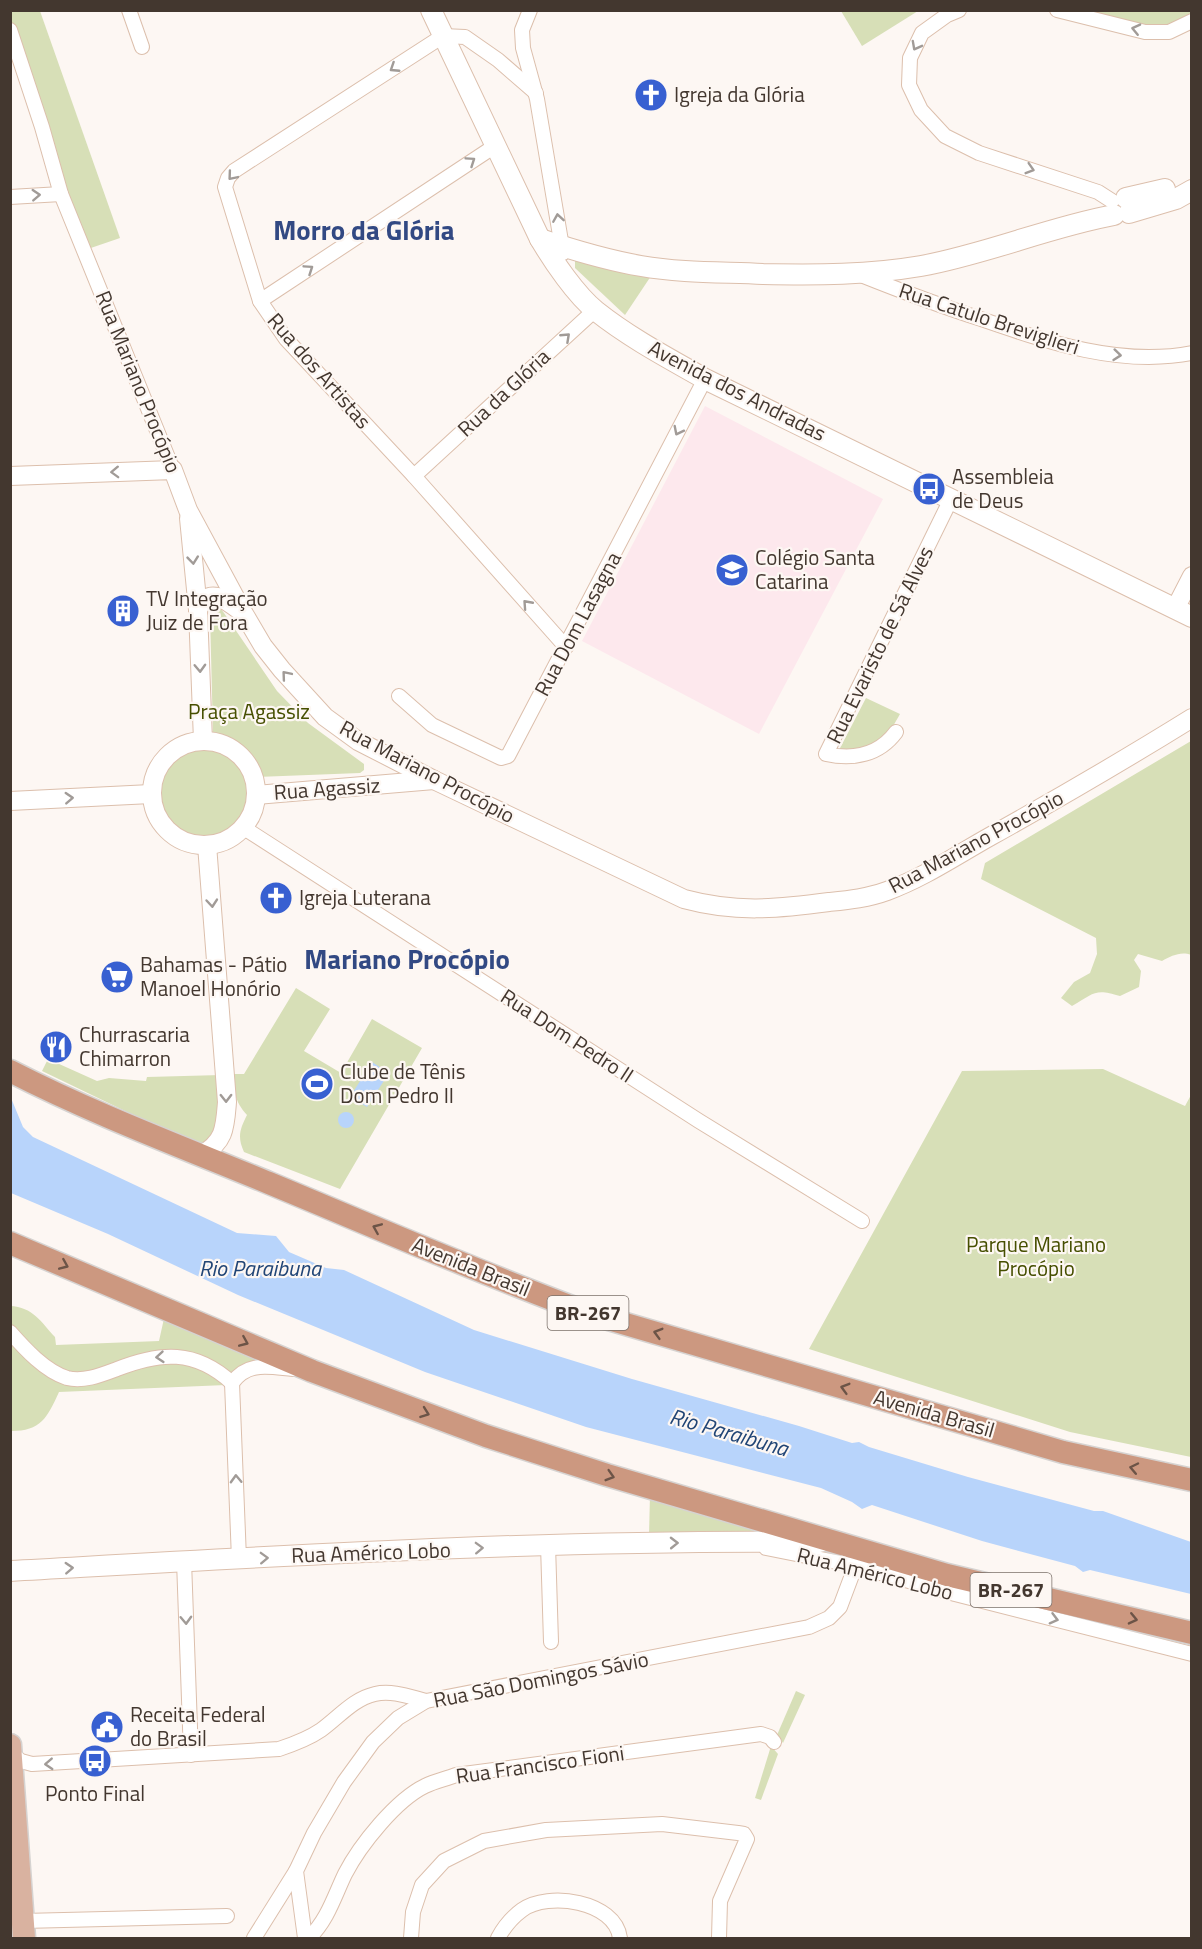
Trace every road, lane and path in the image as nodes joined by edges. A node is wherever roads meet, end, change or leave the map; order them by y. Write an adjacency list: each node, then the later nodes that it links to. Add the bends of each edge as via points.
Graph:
1 (129, 10): 9 (street)
2 (431, 10): 8 (main road, Avenida dos Andradas)
3 (530, 10): 10 (street, via 522,30 522,48)
4 (959, 10): 16 (street, one-way to 16, via 922,33 910,58 909,86 921,111 945,136 979,153 1088,189)
5 (1057, 10): 6 (street, one-way to 5, via 1169,32 1145,32)
6 (1191, 21)
7 (10, 30): 14 (street, Rua Mariano Procópio)
8 (443, 36): 10 (street, via 465,37); 11 (main road, Avenida dos Andradas); 21 (street, Rua dos Artistas, one-way to 21, via 228,178 226,197)
9 (142, 47)
10 (536, 93): 18 (street, one-way to 10)
11 (495, 146): 17 (main road, Avenida dos Andradas); 21 (street, one-way to 11)
12 (1191, 183): 16 (main road)
13 (1191, 190): 16 (main road, via 1176,199)
14 (61, 194): 15 (street, one-way to 14); 25 (street, Rua Mariano Procópio)
15 (10, 196)
16 (1118, 206): 19 (main road, via 976,253)
17 (540, 239): 18 (main road); 20 (main road, Avenida dos Andradas)
18 (562, 246): 19 (main road, via 640,266 675,270); 20 (street)
19 (861, 275): 23 (street, Rua Catulo Breviglieri, one-way to 23, via 1043,340 1139,357)
20 (566, 276): 22 (main road, Avenida dos Andradas)
21 (260, 301): 27 (street, Rua dos Artistas, via 286,339)
22 (595, 310): 24 (main road, Avenida dos Andradas, via 654,351); 27 (street, Rua da Glória, one-way to 22)
23 (1191, 353)
24 (705, 379): 28 (main road, Avenida dos Andradas); 34 (street, Rua Dom Lasagna, one-way to 34)
25 (173, 470): 26 (street, one-way to 26); 29 (street, Rua Mariano Procópio)
26 (10, 476)
27 (414, 476): 34 (street, Rua dos Artistas, one-way to 27)
28 (951, 499): 33 (main road, Avenida dos Andradas); 37 (street, Rua Evaristo de Sá Alves, via 826,754 865,754 889,741)
29 (188, 510): 31 (street, one-way to 31); 32 (street, Rua Mariano Procópio)
30 (1191, 576): 33 (street)
31 (198, 610): 32 (street, via 204,600 214,596); 38 (street, one-way to 38)
32 (243, 612): 39 (street, Rua Mariano Procópio, one-way to 32, via 325,717 303,694 263,646)
33 (1183, 613)
34 (566, 647): 35 (street, Rua Dom Lasagna, via 508,756 501,758 432,725)
35 (399, 696)
36 (1191, 718): 40 (street, Rua Mariano Procópio, via 1117,765 897,886 860,898 799,906 742,910 684,899)
37 (896, 732)
38 (203, 741): 42 (street, via 180,746 162,761); 43 (street, via 238,753 250,767)
39 (358, 741): 40 (street, Rua Mariano Procópio); 41 (street, via 376,758 379,767 378,774)
40 (434, 780): 41 (street, Rua Agassiz)
41 (366, 786): 43 (street, Rua Agassiz)
42 (152, 794): 44 (street, one-way to 42); 46 (street, via 159,820 169,831 193,844)
43 (256, 795): 45 (street)
44 (10, 801)
45 (244, 828): 46 (street, via 223,841); 49 (street, Rua Dom Pedro II, via 699,1121)
46 (207, 845): 48 (street, one-way to 48, via 227,1102 222,1136)
47 (10, 1071): 48 (highway, Avenida Brasil / BR-267, via 52,1093)
48 (201, 1155): 54 (highway, Avenida Brasil / BR-267, one-way to 48, via 1063,1452 588,1312)
49 (862, 1221)
50 (10, 1243): 52 (highway, BR-267, one-way to 52)
51 (10, 1332): 53 (street, one-way to 51, via 209,1365 186,1357 160,1356 97,1377 66,1377 38,1360)
52 (312, 1371): 53 (street, via 260,1367 238,1374); 56 (highway, BR-267, one-way to 56, via 486,1436)
53 (232, 1383): 59 (street, one-way to 53)
54 (1191, 1480)
55 (732, 1541): 56 (main road, Rua Américo Lobo); 57 (main road, Rua Américo Lobo, one-way to 55); 58 (street, Rua Américo Lobo)
56 (832, 1543): 58 (highway, BR-267)
57 (548, 1545): 59 (main road, Rua Américo Lobo, one-way to 57); 63 (street)
58 (858, 1558): 62 (highway, BR-267, one-way to 62); 64 (street, Rua Américo Lobo, one-way to 64, via 966,1597); 65 (street, Rua São Domingos Sávio, via 840,1607 809,1628)
59 (239, 1559): 60 (main road, Rua Américo Lobo)
60 (184, 1561): 61 (main road, Rua Américo Lobo, one-way to 60); 68 (street, one-way to 68)
61 (10, 1571)
62 (1191, 1633)
63 (551, 1642)
64 (1191, 1654)
65 (426, 1701): 68 (street, via 396,1693 376,1694 353,1703 300,1742 279,1749); 69 (street, Rua São Domingos Sávio, via 398,1718 373,1742 344,1782)
66 (774, 1742): 73 (street, Rua Francisco Fioni, via 761,1734 456,1775 426,1786 397,1805 362,1848 320,1928)
67 (11, 1749): 68 (street, one-way to 67, via 32,1764 21,1761); 71 (main road)
68 (191, 1755)
69 (296, 1871): 72 (street, Rua São Domingos Sávio); 73 (street)
70 (227, 1916): 71 (street)
71 (23, 1930)
72 (254, 1938)
73 (307, 1938)
74 (411, 1938): 77 (street, via 413,1912 422,1885 444,1861 484,1841 546,1830 662,1824 744,1834 747,1839 720,1901)
75 (498, 1938): 76 (street, via 505,1925 523,1909 549,1901 577,1901 593,1908 610,1919)
76 (620, 1938)
77 (719, 1938)

